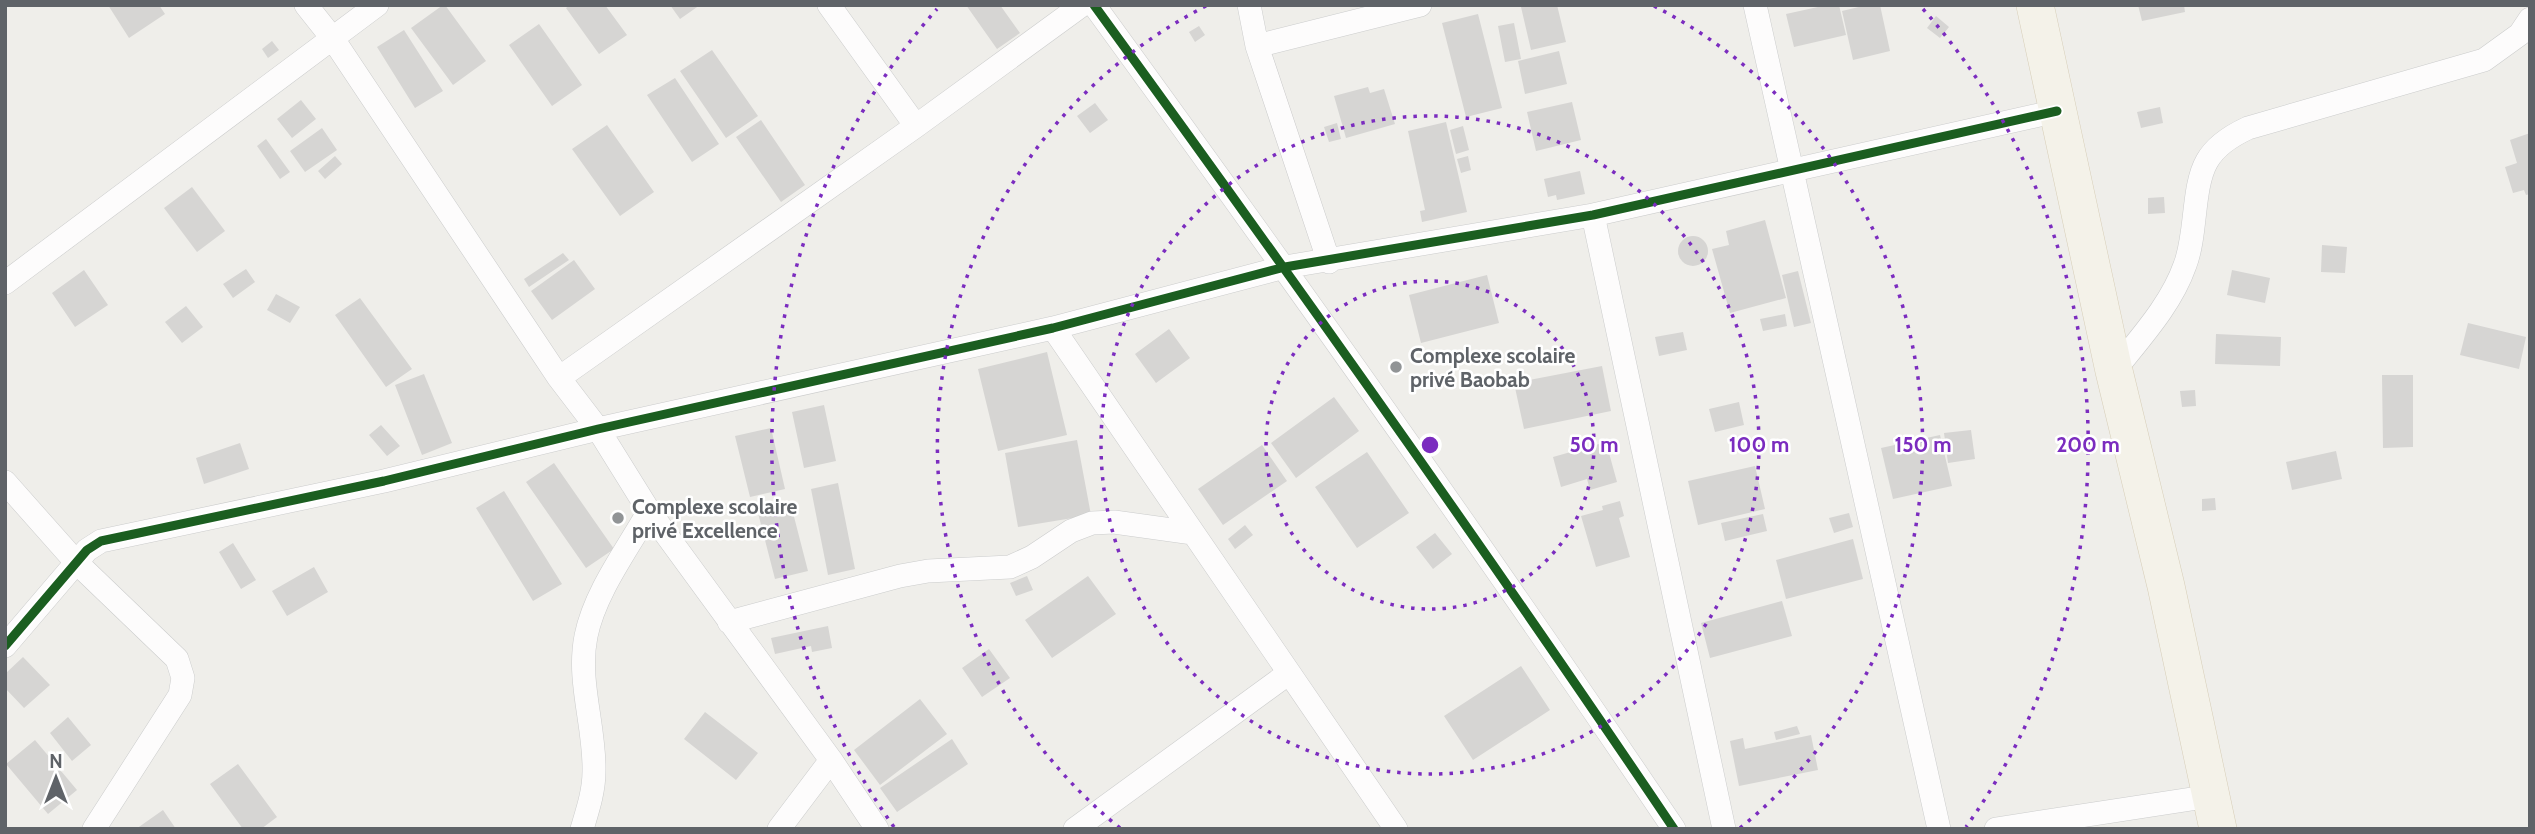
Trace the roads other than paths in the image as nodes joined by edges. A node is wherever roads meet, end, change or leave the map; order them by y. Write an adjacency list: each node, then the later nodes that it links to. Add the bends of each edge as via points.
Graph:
1 (306, 5): 11 (street)
2 (377, 5): 11 (street)
3 (829, 5): 14 (street)
4 (1082, 5): 14 (street)
5 (1094, 5): 18 (street)
6 (1249, 5): 12 (street)
7 (1420, 5): 12 (street)
8 (1755, 5): 15 (street)
9 (2035, 5): 13 (main road)
10 (2530, 19): 21 (street, via 2520,34 2484,60 2248,128 2228,138 2207,160 2186,264 2168,301)
11 (333, 39): 19 (street); 22 (street)
12 (1257, 46): 17 (street)
13 (2057, 111): 15 (street); 21 (main road)
14 (916, 126): 22 (street)
15 (1791, 169): 16 (street); 41 (street)
16 (1593, 215): 17 (street); 40 (street)
17 (1329, 262): 18 (street)
18 (1285, 267): 20 (street); 39 (street)
19 (5, 283)
20 (1053, 328): 23 (street); 26 (street)
21 (2114, 371): 32 (main road)
22 (559, 378): 23 (street)
23 (597, 429): 25 (street); 27 (street, via 384,481 102,541)
24 (5, 482): 27 (street)
25 (649, 511): 28 (street); 34 (street, via 601,594 586,636 584,673 594,768)
26 (1193, 533): 28 (street, via 1092,523 1010,567 900,576); 30 (street)
27 (76, 562): 29 (street); 33 (street, via 177,659 183,678 180,695)
28 (729, 622): 31 (street)
29 (8, 641)
30 (1289, 673): 37 (street); 38 (street)
31 (831, 760): 35 (street); 36 (street)
32 (2214, 813): 42 (street)
33 (94, 829)
34 (582, 829)
35 (779, 829)
36 (877, 829)
37 (1075, 829)
38 (1396, 829)
39 (1674, 829)
40 (1724, 829)
41 (1939, 829)
42 (1996, 829)

